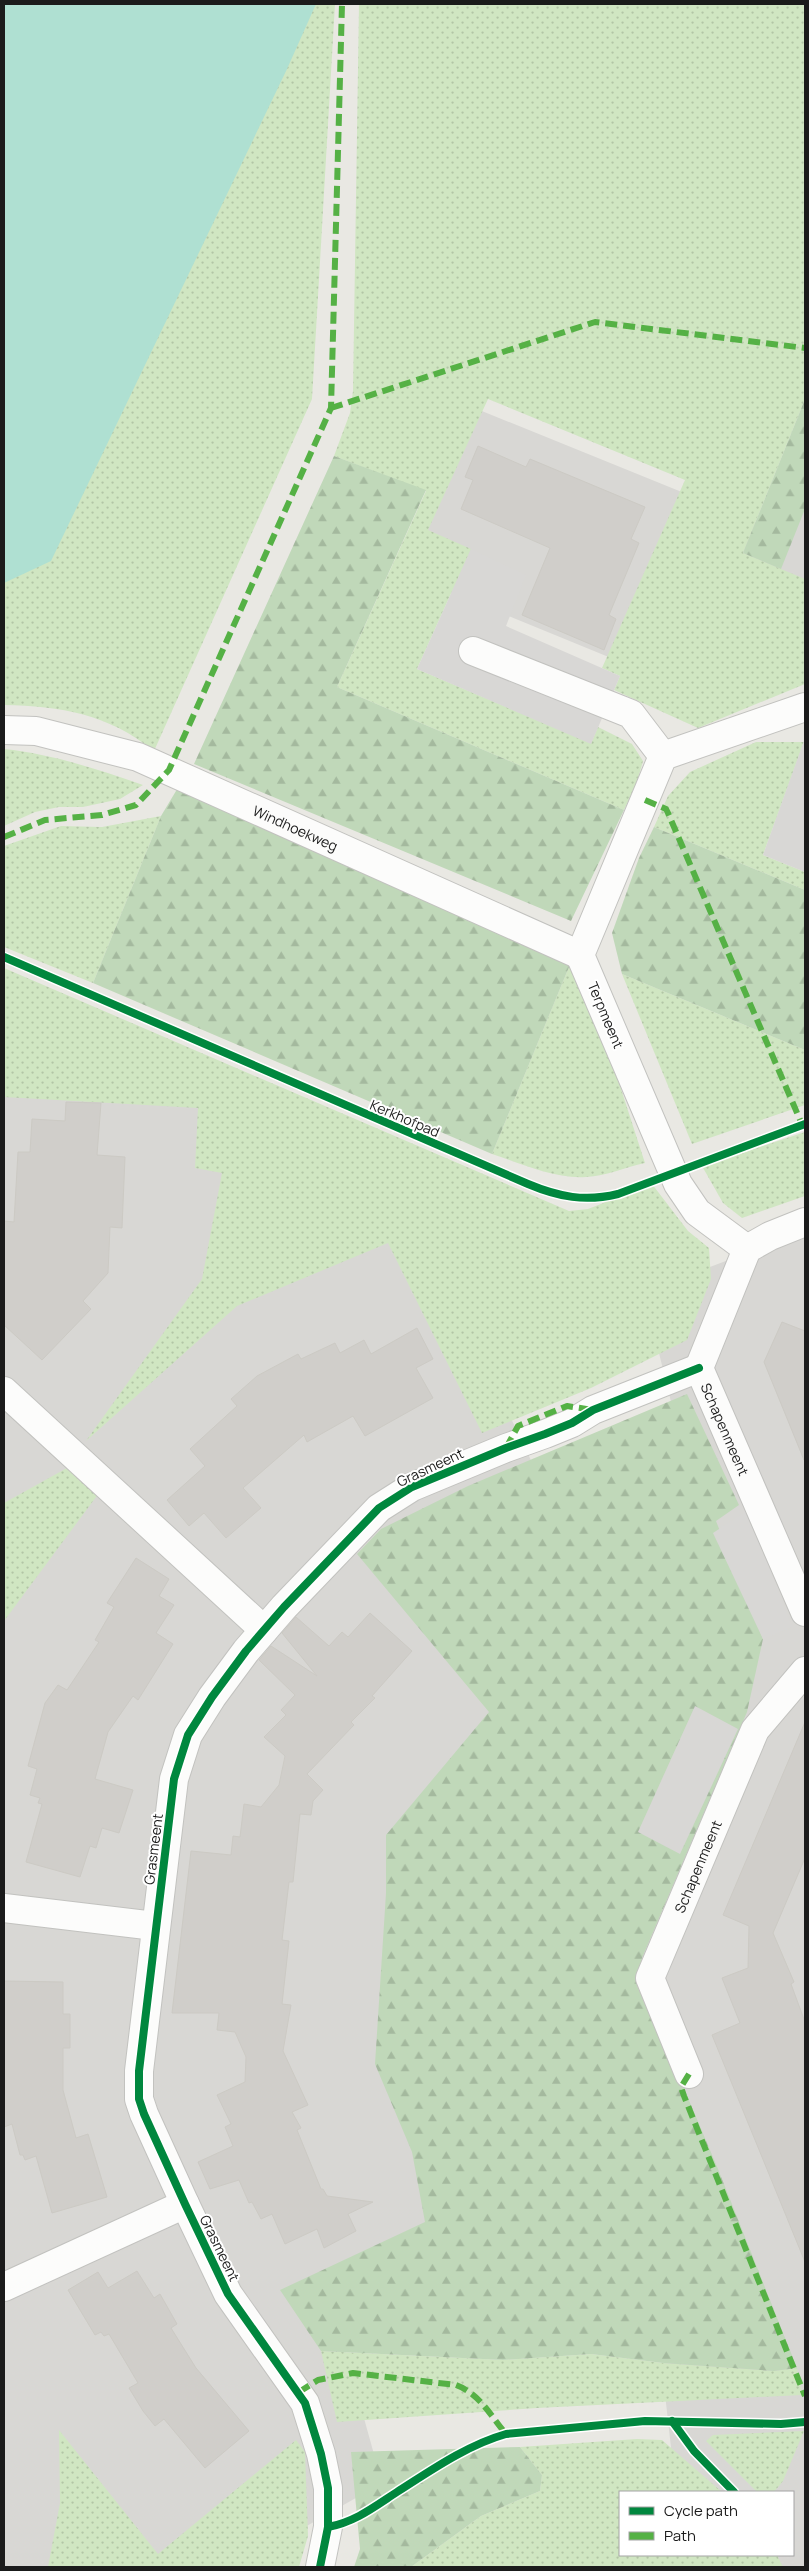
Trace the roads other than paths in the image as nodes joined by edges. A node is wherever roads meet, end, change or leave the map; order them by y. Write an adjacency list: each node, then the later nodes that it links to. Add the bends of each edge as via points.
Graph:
1 (473, 651): 4 (street, via 631,714)
2 (805, 707): 4 (street)
3 (4, 730): 5 (street, Windhoekweg, via 36,731 138,757)
4 (663, 756): 5 (street)
5 (580, 954): 7 (street, Terpmeent, via 678,1184 698,1212)
6 (805, 1222): 7 (street)
7 (747, 1249): 8 (street, Schapenmeent)
8 (699, 1368): 10 (street, Schapenmeent); 11 (street, Grasmeent, via 593,1410 572,1423 459,1467 394,1497 368,1519)
9 (4, 1391): 11 (street)
10 (805, 1612)
11 (264, 1630): 14 (street, Grasmeent, via 212,1697 178,1758)
12 (805, 1671): 15 (street, Schapenmeent, via 755,1730 650,1978)
13 (4, 1908): 14 (street)
14 (156, 1926): 16 (street, Grasmeent, via 138,2092 144,2114)
15 (689, 2074)
16 (184, 2204): 17 (street, Grasmeent); 18 (street, Grasmeent, via 228,2294 303,2398 327,2479 327,2536)
17 (4, 2287)
18 (320, 2567)

